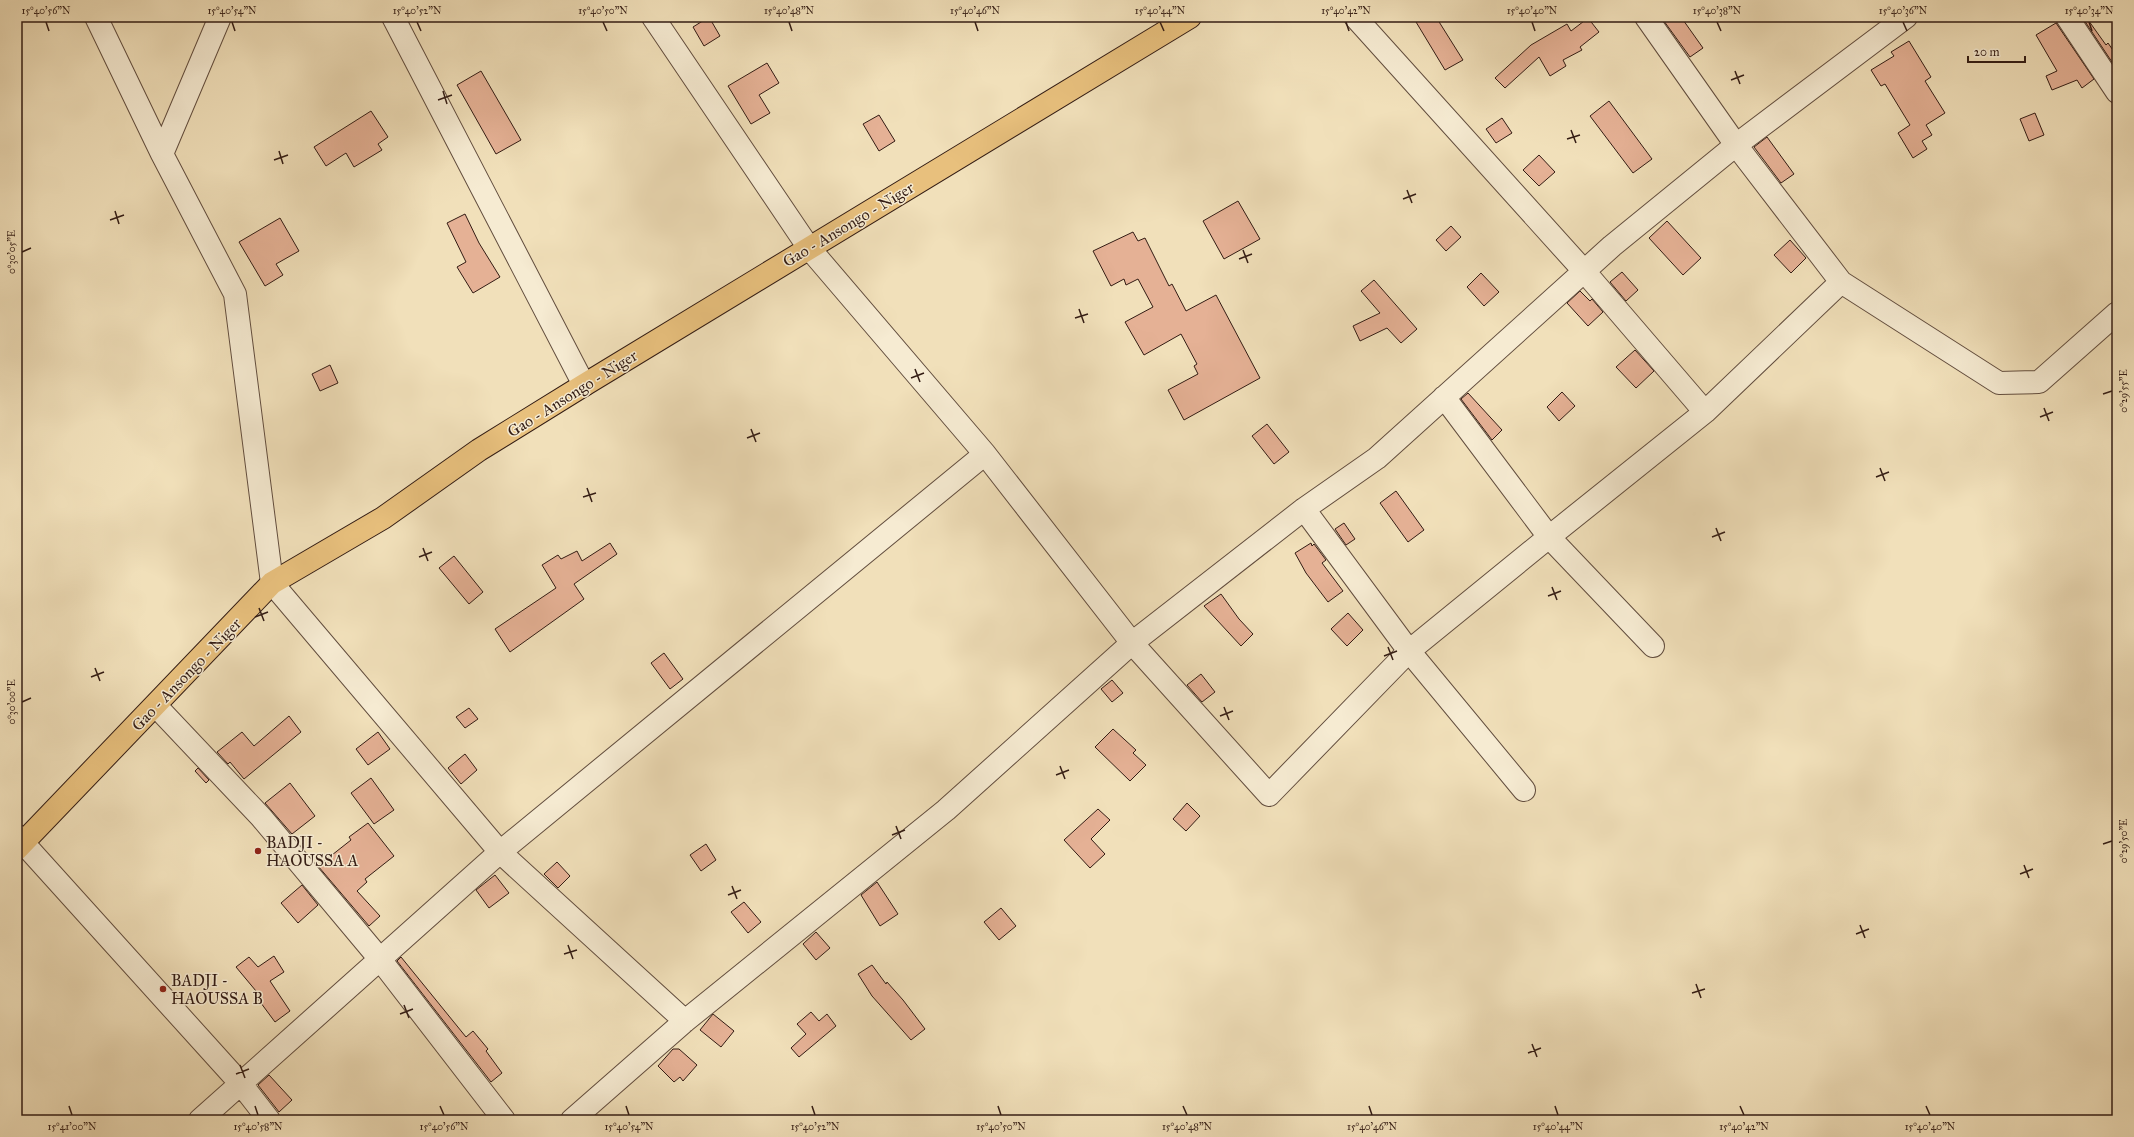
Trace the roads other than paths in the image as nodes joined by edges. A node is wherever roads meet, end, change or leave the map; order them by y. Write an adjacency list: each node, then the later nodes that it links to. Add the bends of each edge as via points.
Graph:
1 (96, 17): 12 (street)
2 (220, 17): 12 (street)
3 (393, 17): 17 (street)
4 (653, 17): 13 (street)
5 (1190, 17): 13 (main road, Gao - Ansongo - Niger)
6 (1355, 17): 14 (street)
7 (1646, 17): 11 (street)
8 (1906, 17): 11 (street)
9 (2067, 17): 10 (street)
10 (2117, 92)
11 (1736, 145): 14 (street); 15 (street)
12 (162, 154): 23 (street, via 234,294)
13 (809, 248): 17 (main road, Gao - Ansongo - Niger); 20 (street)
14 (1584, 271): 18 (street); 19 (street)
15 (1841, 282): 16 (street, via 1999,383 2039,382); 19 (street)
16 (2117, 313)
17 (584, 385): 23 (main road, Gao - Ansongo - Niger, via 479,450 384,518)
18 (1444, 397): 21 (street, via 1377,458); 22 (street)
19 (1705, 412): 22 (street)
20 (985, 454): 24 (street); 30 (street)
21 (1304, 509): 24 (street); 26 (street)
22 (1549, 536): 25 (street); 26 (street)
23 (272, 583): 27 (main road, Gao - Ansongo - Niger); 30 (street)
24 (1132, 643): 26 (street, via 1269,795); 32 (street, via 946,810)
25 (1653, 646)
26 (1409, 652): 28 (street)
27 (156, 706): 29 (main road, Gao - Ansongo - Niger); 31 (street, via 261,817)
28 (1524, 790)
29 (19, 843): 33 (street)
30 (500, 852): 31 (street); 32 (street)
31 (379, 958): 33 (street); 36 (street)
32 (685, 1021): 37 (street)
33 (241, 1084): 34 (street); 35 (street)
34 (200, 1120)
35 (269, 1120)
36 (504, 1120)
37 (572, 1120)

